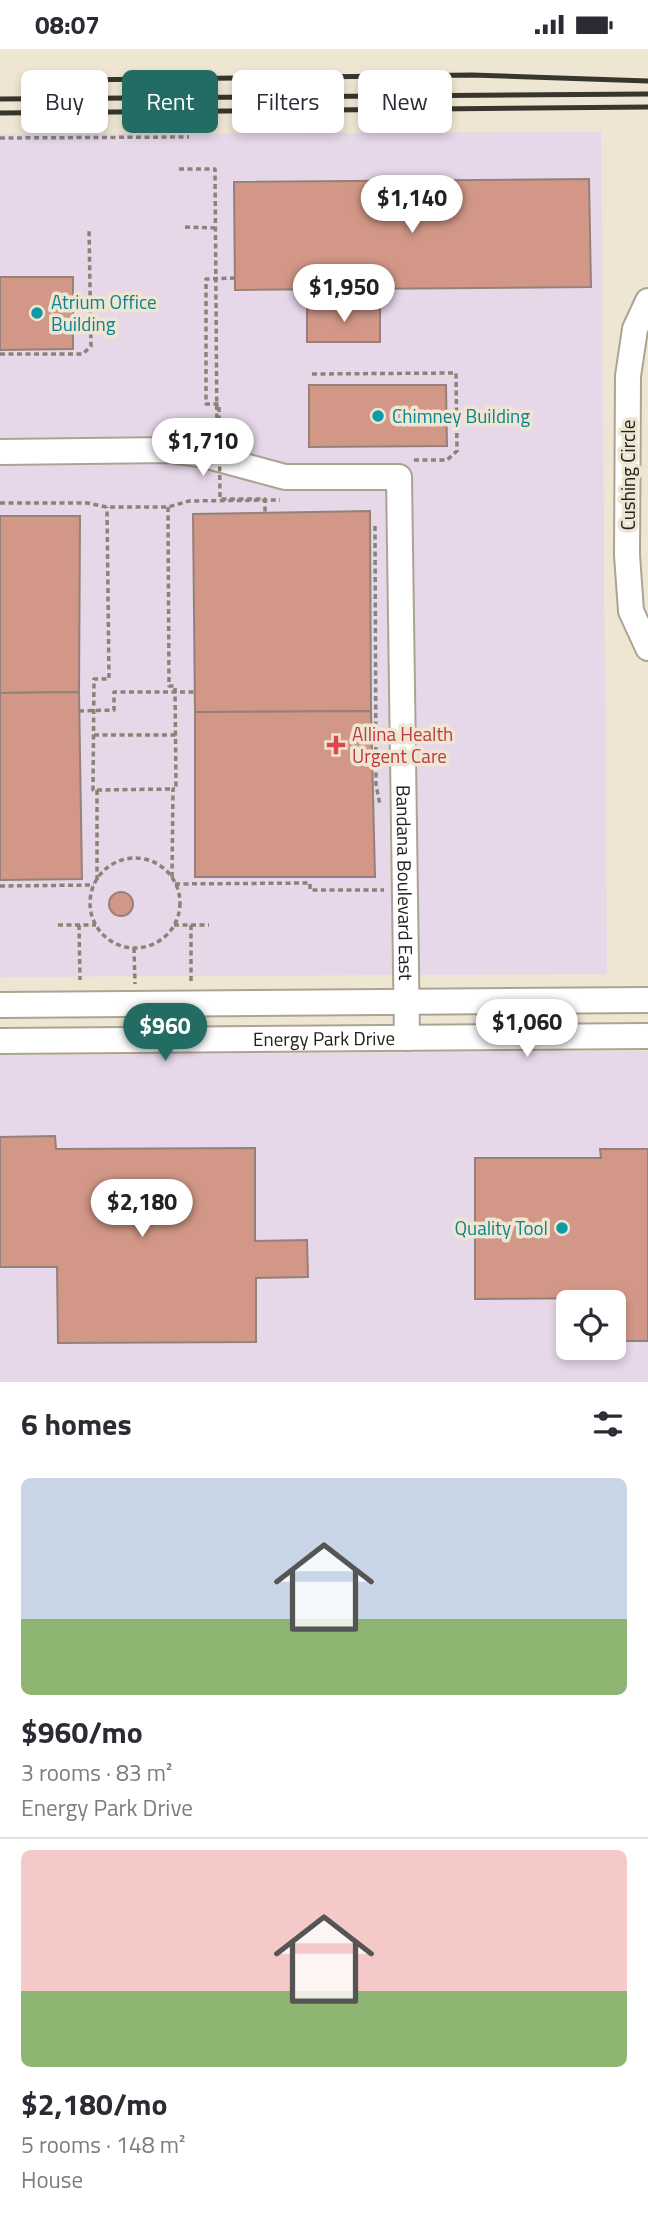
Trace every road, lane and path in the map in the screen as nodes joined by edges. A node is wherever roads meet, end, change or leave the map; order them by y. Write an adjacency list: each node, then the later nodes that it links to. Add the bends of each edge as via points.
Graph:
1 (189, 137): 2 (path)
2 (0, 138)
3 (179, 169): 6 (path, via 215,169)
4 (185, 227): 6 (path)
5 (89, 228): 9 (path, via 91,346 83,354)
6 (215, 228): 11 (path, via 217,442)
7 (235, 278): 18 (path, bridge, via 206,279 206,404 219,404 220,499 265,499)
8 (648, 301): 20 (street, Cushing Circle, via 635,329 628,376 628,555 631,611)
9 (0, 354)
10 (312, 374): 13 (path, via 456,373 457,451 447,460)
11 (227, 444)
12 (0, 452): 13 (street, via 170,450 285,477)
13 (405, 469): 33 (street, Bandana Boulevard East)
14 (282, 500): 17 (path, via 189,501)
15 (0, 503): 16 (path)
16 (107, 507): 17 (path); 23 (path, via 108,679 94,679)
17 (168, 507): 24 (path, via 169,686 175,686)
18 (265, 513)
19 (375, 513): 27 (path)
20 (648, 648)
21 (195, 692): 22 (path, bridge, via 114,692 114,710)
22 (79, 711)
23 (94, 735): 24 (path); 26 (path, via 93,790)
24 (176, 735): 25 (path)
25 (173, 789): 26 (path); 28 (path)
26 (97, 790): 30 (path)
27 (380, 817)
28 (172, 878): 30 (path, via 146,859 131,858 116,862); 31 (path)
29 (381, 878): 33 (path)
30 (95, 882): 32 (path); 37 (path, via 89,902)
31 (175, 884): 33 (path, via 310,883 310,890); 38 (path, via 179,912)
32 (0, 886)
33 (393, 890): 34 (path); 45 (street, Bandana Boulevard East)
34 (381, 900)
35 (58, 925): 36 (path)
36 (79, 925): 37 (path); 42 (path)
37 (96, 925): 41 (path, via 118,944)
38 (174, 925): 39 (path); 41 (path, via 150,945)
39 (191, 925): 40 (path); 43 (path)
40 (209, 925)
41 (134, 948): 46 (path)
42 (80, 981)
43 (191, 981)
44 (648, 1000): 45 (street, Energy Park Drive)
45 (406, 1002): 46 (street, Energy Park Drive); 49 (street, Bandana Boulevard East)
46 (135, 1004): 47 (street, Energy Park Drive)
47 (0, 1005)
48 (648, 1036): 49 (street, Energy Park Drive)
49 (407, 1038): 50 (street, Energy Park Drive)
50 (0, 1041)

